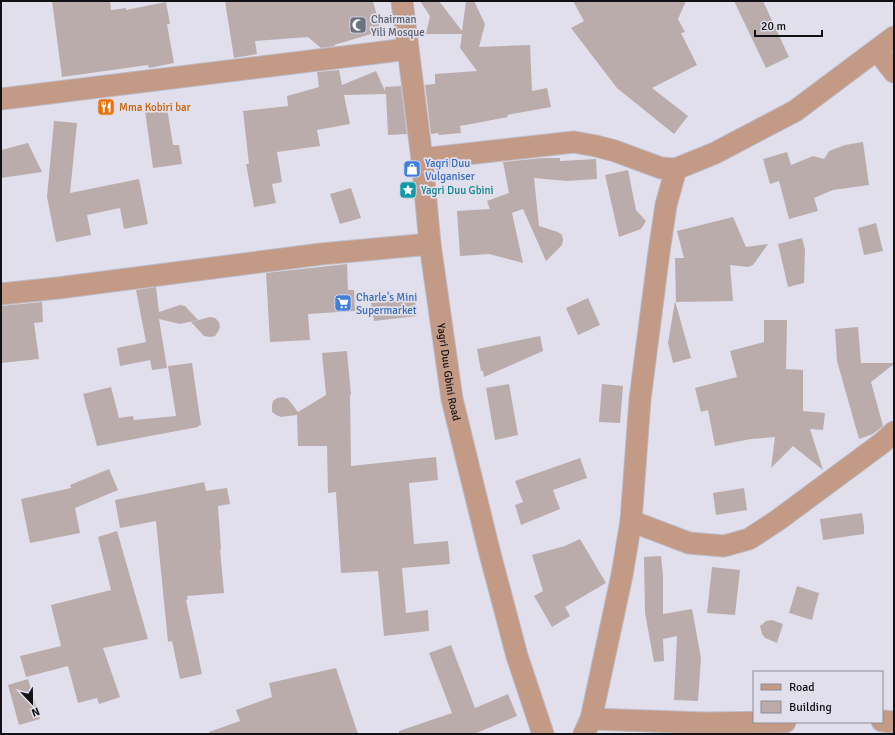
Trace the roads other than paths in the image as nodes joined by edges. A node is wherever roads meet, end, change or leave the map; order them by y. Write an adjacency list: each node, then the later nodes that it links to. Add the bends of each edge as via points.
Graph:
1 (402, 1): 3 (street, Yagri Duu Gbini Road)
2 (894, 38): 4 (street)
3 (408, 49): 6 (street); 7 (street, Yagri Duu Gbini Road)
4 (877, 50): 5 (street); 8 (street, via 795,112 715,153)
5 (894, 72)
6 (1, 99)
7 (422, 159): 8 (street, via 574,142 615,151 661,168); 9 (street, Yagri Duu Gbini Road)
8 (676, 169): 12 (street, via 666,205 658,252 640,399)
9 (430, 244): 10 (street, via 321,254); 17 (street, Yagri Duu Gbini Road, via 452,398 513,641)
10 (1, 294)
11 (894, 432): 12 (street, via 749,539 724,546 689,543)
12 (630, 521): 16 (street, via 622,575)
13 (753, 722): 16 (street)
14 (883, 722): 15 (street)
15 (894, 722)
16 (587, 726)
17 (543, 734)

